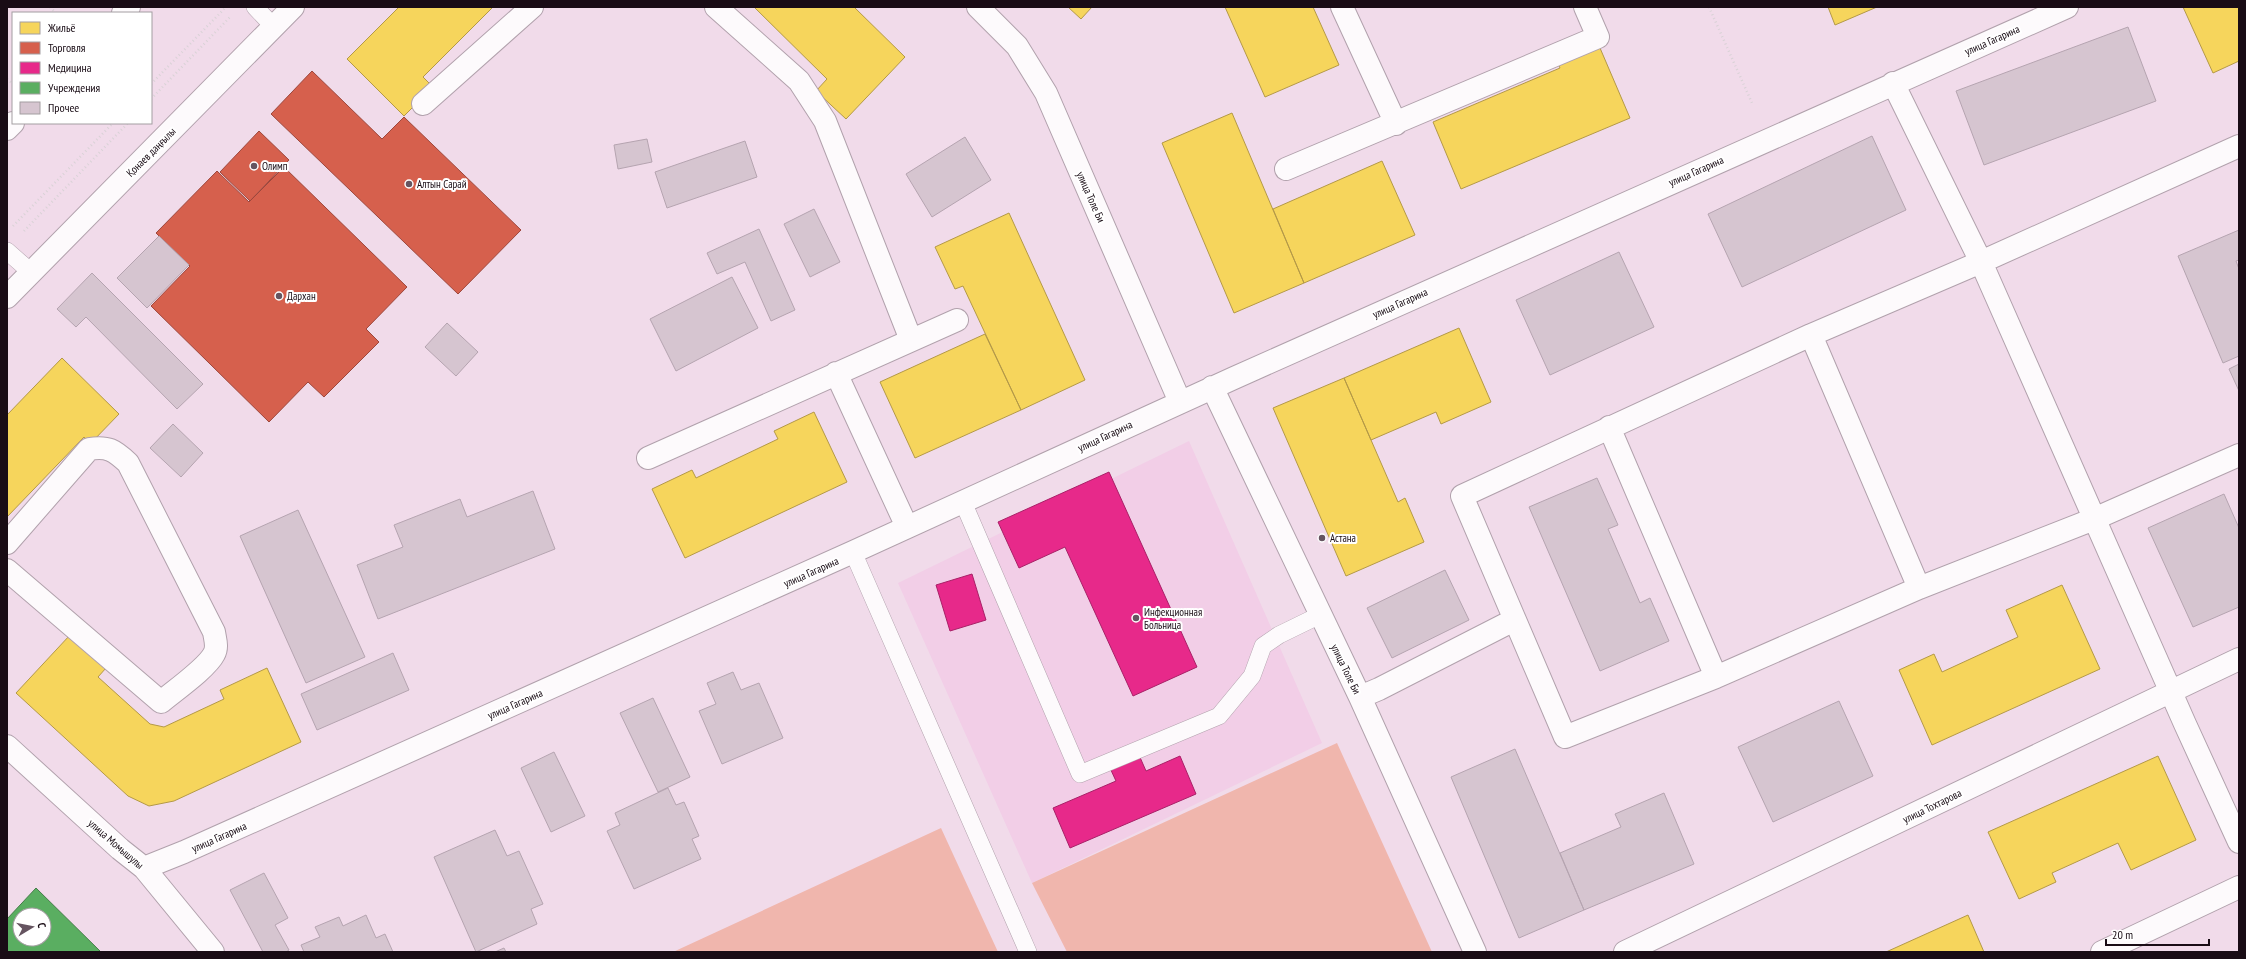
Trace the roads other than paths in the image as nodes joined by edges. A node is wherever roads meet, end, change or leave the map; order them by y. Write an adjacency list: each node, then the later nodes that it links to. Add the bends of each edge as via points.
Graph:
1 (255, 7): 9 (lane)
2 (293, 7): 9 (street, Қонаев даңғылы)
3 (532, 7): 11 (street)
4 (716, 7): 21 (street, via 799,82 825,121)
5 (978, 7): 24 (street, улица Толе Би, via 1017,46 1046,94)
6 (1342, 7): 12 (street)
7 (1585, 7): 12 (street, via 1598,38)
8 (2067, 7): 10 (street, улица Гагарина)
9 (274, 27): 17 (street, Қонаев даңғылы)
10 (1893, 83): 16 (street); 23 (street, улица Гагарина)
11 (424, 104)
12 (1396, 124): 14 (street)
13 (2239, 146): 16 (street)
14 (1286, 169)
15 (7, 251): 17 (lane)
16 (1981, 262): 20 (street); 29 (street)
17 (32, 273): 18 (street, Қонаев даңғылы)
18 (7, 297)
19 (957, 320): 21 (street)
20 (1811, 335): 25 (street); 34 (street)
21 (910, 340): 22 (street)
22 (836, 373): 27 (street); 30 (street)
23 (1212, 387): 24 (street, улица Гагарина); 35 (street, улица Толе Би)
24 (1180, 402): 28 (street, улица Гагарина)
25 (1609, 427): 36 (street, via 1462,496); 38 (street)
26 (2239, 455): 29 (street)
27 (648, 458)
28 (963, 502): 30 (street, улица Гагарина); 35 (lane, via 1080,774 1219,716 1252,676 1263,646 1279,635)
29 (2094, 519): 34 (street); 39 (street)
30 (907, 527): 32 (street, улица Гагарина)
31 (7, 543): 33 (street, via 89,449 100,447 115,451 128,463 214,632 215,653 161,702)
32 (853, 552): 43 (street, улица Гагарина); 46 (lane)
33 (7, 570)
34 (1919, 588): 38 (street)
35 (1320, 615): 40 (street, улица Толе Би)
36 (1514, 620): 38 (street, via 1566,737); 40 (street)
37 (2239, 659): 39 (street, улица Тохтарова)
38 (1716, 676)
39 (2171, 691): 42 (street); 48 (street, улица Тохтарова)
40 (1360, 697): 47 (street, улица Толе Би)
41 (7, 746): 43 (street, улица Момышулы)
42 (2239, 842)
43 (144, 868): 45 (street, улица Момышулы)
44 (2239, 887): 49 (street)
45 (213, 952)
46 (1028, 952)
47 (1475, 952)
48 (1625, 952)
49 (2102, 952)

